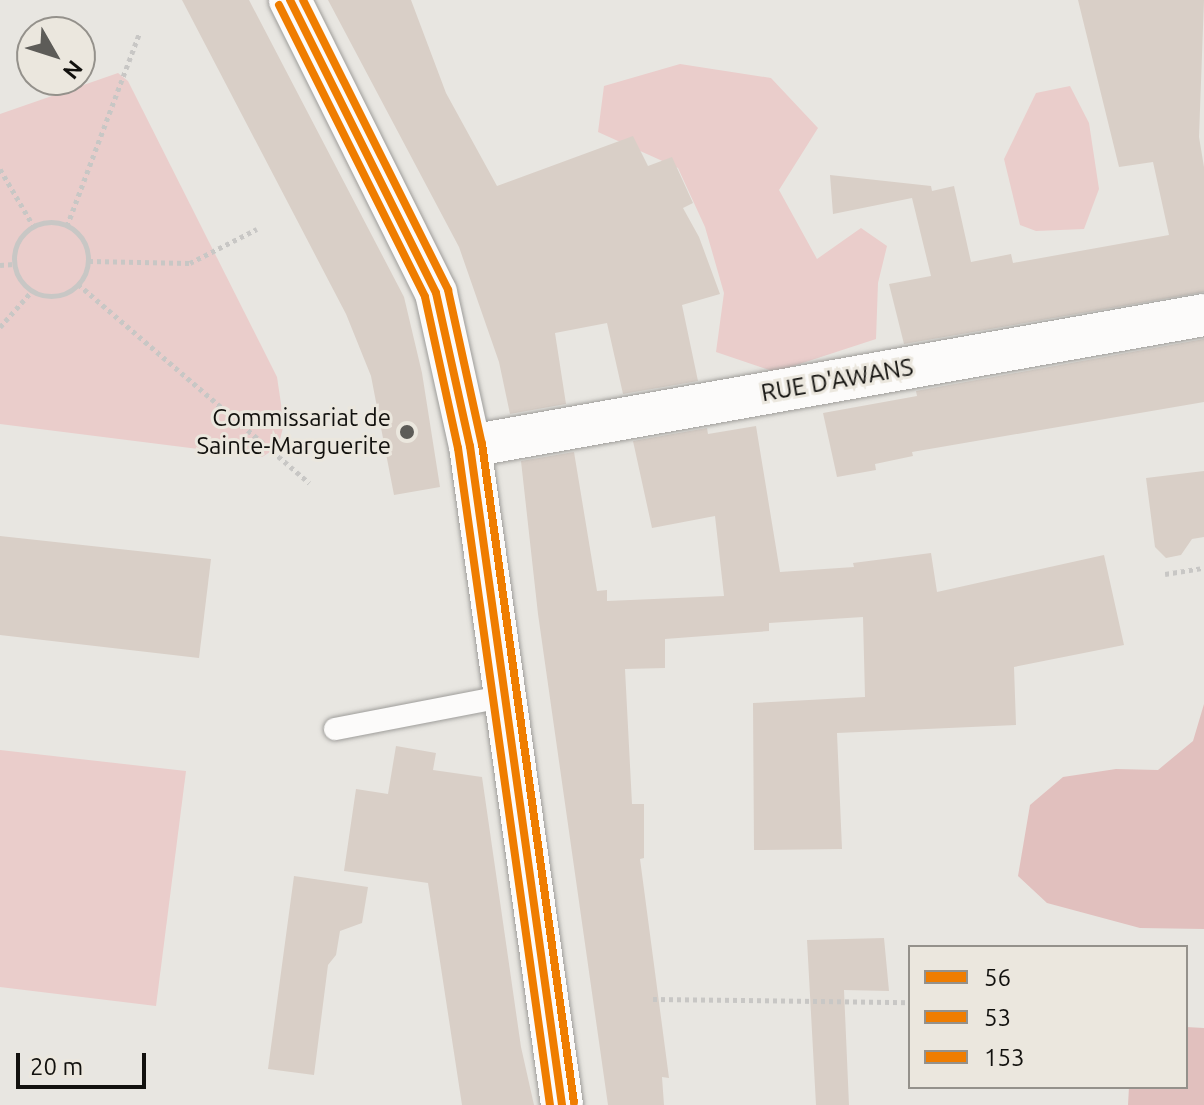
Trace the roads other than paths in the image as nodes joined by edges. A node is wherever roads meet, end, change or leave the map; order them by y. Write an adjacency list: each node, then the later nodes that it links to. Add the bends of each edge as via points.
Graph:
1 (290, 0): 3 (street, via 436,293)
2 (1204, 315): 3 (street, RUE D'AWANS)
3 (470, 446): 4 (street)
4 (507, 696): 5 (lane); 6 (street)
5 (335, 729)
6 (562, 1105)

